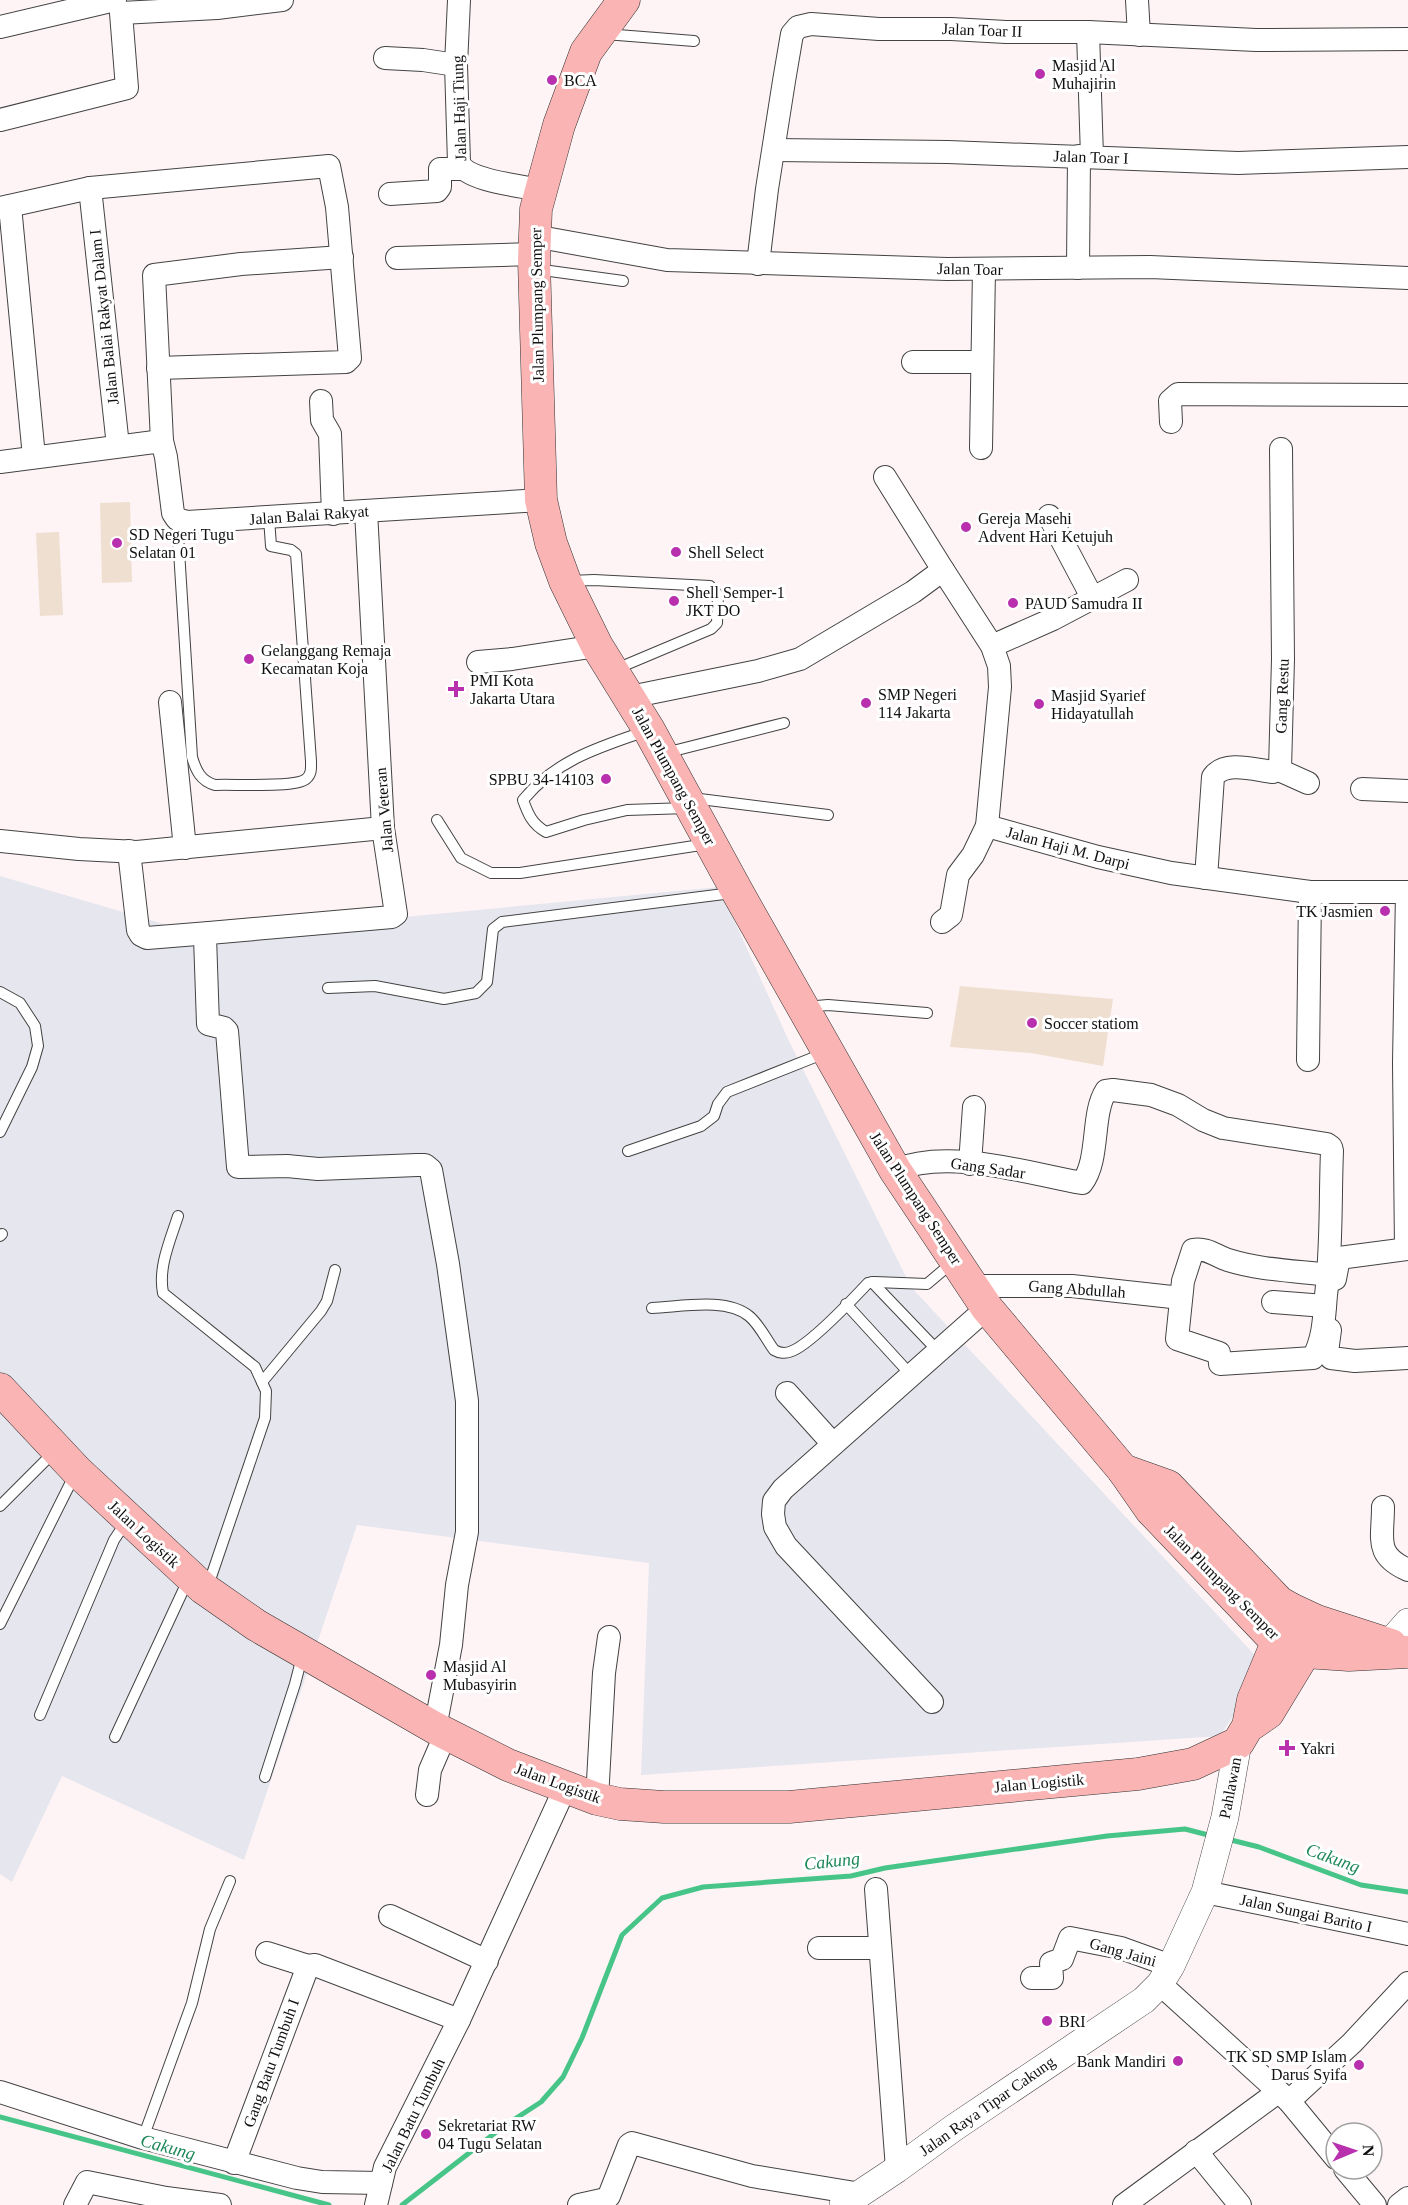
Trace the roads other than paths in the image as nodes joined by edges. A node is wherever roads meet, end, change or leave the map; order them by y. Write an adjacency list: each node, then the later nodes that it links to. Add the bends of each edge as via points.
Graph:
1 (282, 0): 5 (street)
2 (459, 0): 14 (street, Jalan Haji Tiung)
3 (624, 0): 9 (main road, Jalan Plumpang Semper)
4 (1137, 0): 10 (street)
5 (251, 3): 6 (street)
6 (118, 4): 7 (street); 15 (street, via 127,88)
7 (0, 27)
8 (1088, 32): 10 (street, Jalan Toar II); 16 (street, Jalan Toar II, via 1006,33 811,24 798,27 792,34); 17 (street)
9 (599, 33): 12 (lane); 21 (main road, Jalan Plumpang Semper, via 586,52 568,96)
10 (1139, 35): 11 (street, Jalan Toar II, via 1256,40)
11 (1408, 39)
12 (694, 41)
13 (385, 58): 14 (street)
14 (456, 65): 19 (street, Jalan Haji Tiung)
15 (0, 120)
16 (774, 150): 17 (street, Jalan Toar I); 27 (street, Jalan Toar II)
17 (1085, 156): 18 (street, Jalan Toar I, via 1238,163); 28 (street)
18 (1408, 157)
19 (461, 169): 21 (street, Jalan Haji Tiung, via 484,179); 22 (street, via 440,170 437,191)
20 (90, 188): 23 (street); 25 (street, via 327,165 337,207); 41 (street, Jalan Balai Rakyat Dalam I)
21 (541, 190): 24 (main road, Jalan Plumpang Semper)
22 (390, 194)
23 (5, 207): 44 (street)
24 (534, 254): 26 (street, Jalan Toar); 27 (street, Jalan Toar); 31 (lane, via 550,271); 47 (main road, Jalan Plumpang Semper)
25 (342, 257): 34 (street, via 155,274); 34 (street, via 350,353 346,362)
26 (397, 258)
27 (758, 264): 29 (street, Jalan Toar)
28 (1078, 268): 29 (street, Jalan Toar); 30 (street, Jalan Toar, via 1150,267)
29 (984, 269): 33 (street)
30 (1408, 278)
31 (623, 281)
32 (914, 362): 33 (street)
33 (981, 362): 42 (street)
34 (158, 368): 40 (street)
35 (1408, 375): 36 (street)
36 (1408, 396): 38 (street); 39 (street, via 1178,394 1170,401)
37 (321, 401): 49 (street, via 322,420 330,434)
38 (1408, 403)
39 (1171, 422)
40 (162, 441): 41 (street); 52 (street, via 172,513)
41 (118, 446): 44 (street)
42 (981, 448)
43 (1281, 449): 64 (street, Gang Restu, via 1283,659)
44 (34, 457): 45 (street)
45 (0, 462)
46 (885, 477): 53 (street, Jalan Haji M. Darpi)
47 (541, 500): 48 (street, Jalan Balai Rakyat); 55 (main road, Jalan Plumpang Semper)
48 (366, 511): 49 (street, Jalan Balai Rakyat); 72 (street, Jalan Veteran)
49 (333, 514): 51 (street, Jalan Balai Rakyat)
50 (1049, 516): 56 (street)
51 (269, 518): 52 (street, Jalan Balai Rakyat, via 187,522); 52 (lane, via 271,546 296,554 311,761 308,778 287,784 215,784 196,771)
52 (177, 519)
53 (943, 570): 57 (street, Jalan Haji M. Darpi); 60 (street, via 913,592 800,658 758,671)
54 (1127, 580): 56 (street)
55 (565, 581): 58 (main road, Jalan Plumpang Semper); 58 (lane, via 710,586 718,596 717,622 711,629)
56 (1093, 599): 57 (street)
57 (992, 646): 71 (street, Jalan Haji M. Darpi, via 999,666 1000,687)
58 (605, 658): 59 (street); 60 (main road, Jalan Plumpang Semper)
59 (478, 662)
60 (630, 698): 63 (main road, Jalan Plumpang Semper)
61 (170, 702): 75 (street)
62 (784, 723): 63 (lane)
63 (655, 742): 68 (main road, Jalan Plumpang Semper); 68 (lane, via 582,753 536,784 523,800 527,811 535,825 546,832 627,810)
64 (1279, 770): 65 (street); 77 (street, via 1228,767 1213,777)
65 (1308, 783)
66 (1362, 789): 67 (street)
67 (1408, 791)
68 (688, 803): 69 (lane); 74 (main road, Jalan Plumpang Semper)
69 (828, 815)
70 (437, 820): 74 (lane, via 461,858 491,873 520,873)
71 (987, 826): 77 (street, Jalan Haji M. Darpi, via 1098,857); 81 (street, via 958,875 951,915)
72 (383, 828): 75 (street); 82 (street, Jalan Veteran, via 394,917)
73 (0, 841): 76 (street)
74 (711, 844): 80 (main road, Jalan Plumpang Semper)
75 (185, 848): 76 (street)
76 (129, 851): 82 (street, via 141,935)
77 (1206, 879): 78 (street, Jalan Haji M. Darpi)
78 (1310, 892): 79 (street, Jalan Haji M. Darpi); 89 (street)
79 (1408, 892): 83 (street)
80 (738, 893): 84 (lane, via 502,922 493,929 487,982 476,993 444,999 375,986); 86 (main road, Jalan Plumpang Semper)
81 (942, 922)
82 (207, 935): 132 (street, via 208,1024 227,1031 238,1167 425,1165 430,1170 467,1401 467,1532)
83 (1407, 982): 90 (street)
84 (328, 988)
85 (0, 992): 92 (lane, via 20,1003 35,1026 38,1046)
86 (803, 1007): 87 (lane, via 828,1005); 88 (main road, Jalan Plumpang Semper)
87 (927, 1014)
88 (828, 1051): 94 (lane, via 727,1092 714,1116 701,1126); 96 (main road, Jalan Plumpang Semper)
89 (1308, 1060)
90 (1406, 1063): 93 (street)
91 (974, 1107): 95 (street)
92 (0, 1132)
93 (1406, 1141): 98 (street)
94 (628, 1151)
95 (970, 1164): 96 (street, Gang Sadar, via 929,1161); 100 (street, Gang Sadar, via 1082,1183 1095,1145 1102,1101 1106,1091 1113,1090 1151,1095 1223,1128 1327,1144 1332,1151 1330,1212)
96 (895, 1170): 99 (main road, Jalan Plumpang Semper)
97 (178, 1216): 112 (lane, via 162,1267 163,1293 255,1367)
98 (1407, 1249): 100 (street)
99 (956, 1260): 102 (lane, via 927,1284); 103 (main road, Jalan Plumpang Semper)
100 (1334, 1266): 104 (street, via 1250,1266 1200,1248 1193,1250 1190,1257); 107 (street); 110 (street, via 1327,1352 1330,1358)
101 (334, 1270): 112 (lane, via 321,1311)
102 (873, 1282): 106 (lane); 109 (lane)
103 (980, 1297): 104 (street, Gang Abdullah, via 1072,1286); 109 (street); 117 (main road, Jalan Plumpang Semper)
104 (1181, 1298): 107 (street, via 1177,1339 1219,1353 1220,1364 1311,1359 1322,1338)
105 (1273, 1302): 107 (street)
106 (846, 1304): 108 (lane, via 802,1344 784,1353 774,1350 749,1316 735,1307 723,1304); 111 (lane)
107 (1325, 1306)
108 (652, 1308)
109 (938, 1351): 111 (street)
110 (1408, 1358)
111 (911, 1375): 115 (street)
112 (262, 1382): 122 (lane, via 266,1391 265,1418 210,1580)
113 (0, 1389): 116 (main road, Jalan Logistik)
114 (787, 1393): 115 (street)
115 (833, 1444): 130 (street, via 774,1501 775,1527 786,1546)
116 (67, 1461): 118 (lane); 120 (main road, Jalan Logistik); 124 (lane)
117 (1123, 1470): 123 (main road, Jalan Plumpang Semper, via 1168,1485 1279,1602); 126 (main road, Jalan Plumpang Semper, via 1151,1510)
118 (0, 1506)
119 (1383, 1507): 121 (street, via 1383,1550 1387,1558)
120 (128, 1519): 122 (main road, Jalan Logistik); 131 (lane, via 114,1540)
121 (1408, 1570)
122 (196, 1583): 128 (main road, Jalan Logistik, via 256,1625); 134 (lane)
123 (1304, 1615): 126 (main road, Pahlawan); 127 (main road, Jalan Plumpang Semper); 129 (main road)
124 (0, 1624)
125 (609, 1637): 138 (street)
126 (1276, 1641): 129 (main road, Jalan Plumpang Semper); 133 (main road, Pahlawan)
127 (1397, 1645): 129 (main road, Jalan Plumpang Semper, via 1349,1655)
128 (303, 1650): 132 (main road, Jalan Logistik); 135 (lane)
129 (1305, 1652): 133 (main road, via 1268,1713)
130 (932, 1702)
131 (40, 1715)
132 (440, 1730): 136 (main road, Jalan Logistik); 137 (street)
133 (1243, 1735): 138 (main road, Jalan Logistik, via 1193,1764 1171,1770 789,1808 664,1807); 139 (street, Pahlawan)
134 (115, 1737)
135 (265, 1777)
136 (565, 1788): 138 (main road, Jalan Logistik); 148 (street, Jalan Batu Tumbuh)
137 (427, 1795)
138 (597, 1799)
139 (1216, 1853): 142 (street, Jalan Raya Tipar Cakung)
140 (230, 1881): 156 (lane, via 210,1929 192,2003)
141 (876, 1889): 146 (street)
142 (1205, 1892): 144 (street, Jalan Sungai Barito I); 150 (street, Jalan Raya Tipar Cakung)
143 (390, 1916): 148 (street)
144 (1408, 1934)
145 (819, 1948): 146 (street)
146 (879, 1948): 160 (street)
147 (267, 1953): 149 (street)
148 (487, 1961): 153 (street, Jalan Batu Tumbuh)
149 (309, 1966): 153 (street); 159 (street, Gang Batu Tumbuh I)
150 (1166, 1976): 151 (street, Gang Jaini, via 1121,1948 1070,1938 1063,1957 1051,1963 1052,1977); 155 (street); 160 (street, Jalan Raya Tipar Cakung, via 1144,2000)
151 (1032, 1978)
152 (1408, 1983): 155 (street, via 1352,2043)
153 (459, 2020): 162 (street, Jalan Batu Tumbuh, via 385,2167)
154 (0, 2092): 156 (street, Jalan Batu Tumbuh)
155 (1283, 2097): 157 (street); 158 (street)
156 (143, 2138): 159 (street, Jalan Batu Tumbuh)
157 (1324, 2144)
158 (1196, 2151): 165 (street); 169 (street)
159 (234, 2163): 162 (street, Jalan Batu Tumbuh)
160 (897, 2169): 164 (street, Jalan Raya Tipar Cakung)
161 (1355, 2181): 170 (street)
162 (378, 2195)
163 (1408, 2198): 171 (street)
164 (852, 2200): 168 (street, via 632,2143 609,2196)
165 (1128, 2204)
166 (75, 2205): 167 (street, via 87,2182)
167 (220, 2205)
168 (579, 2205)
169 (1240, 2205)
170 (1375, 2205)
171 (1400, 2205)

